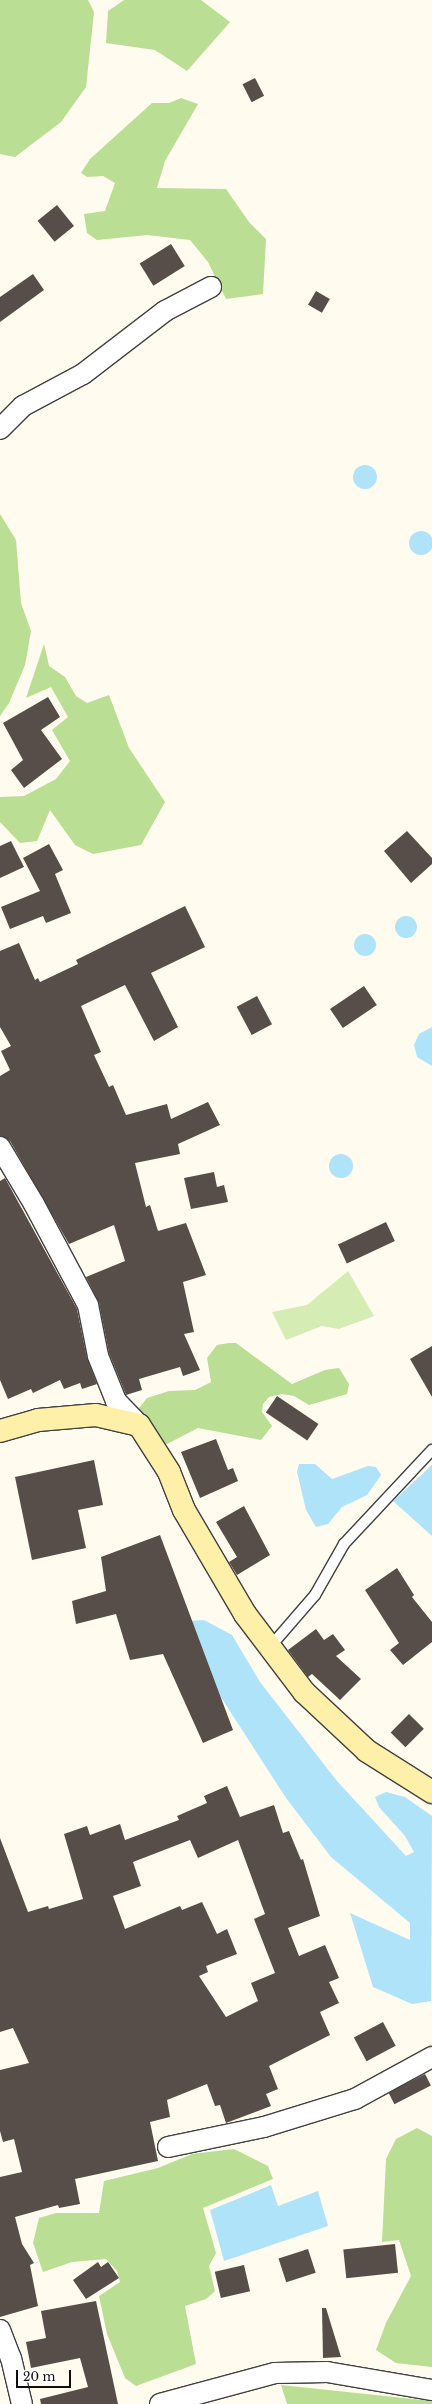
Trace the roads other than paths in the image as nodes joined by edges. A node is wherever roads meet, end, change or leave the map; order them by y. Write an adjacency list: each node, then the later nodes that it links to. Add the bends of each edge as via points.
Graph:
1 (211, 287): 2 (street, via 165,311 83,374 22,406)
2 (0, 429)
3 (0, 1147): 4 (street, via 88,1305 98,1356 116,1401)
4 (139, 1425): 5 (street, via 96,1415 38,1420); 7 (street, via 169,1472 184,1510 245,1614)
5 (0, 1432)
6 (432, 1450): 7 (lane, via 344,1544 308,1606)
7 (270, 1647): 8 (street, via 304,1692 368,1751)
8 (432, 1792)
9 (432, 2057): 10 (street, via 355,2099 264,2127)
10 (168, 2147)
11 (0, 2330): 13 (street, via 11,2358)
12 (432, 2390): 14 (street, via 327,2372 275,2373)
13 (22, 2404)
14 (160, 2404)

